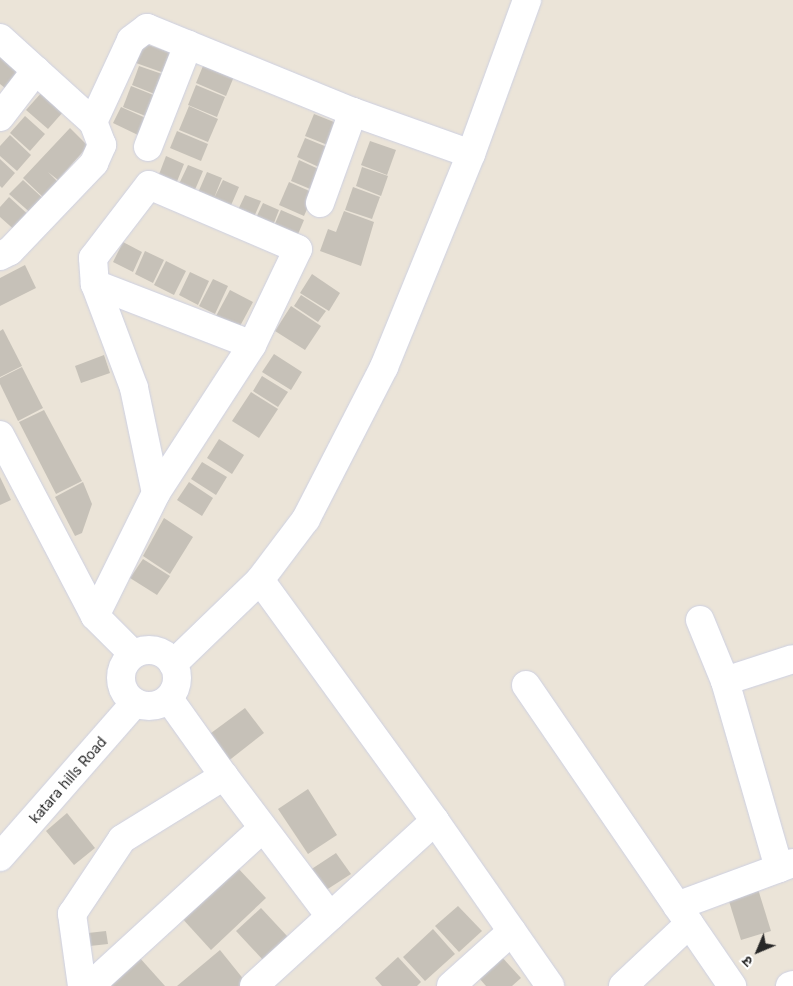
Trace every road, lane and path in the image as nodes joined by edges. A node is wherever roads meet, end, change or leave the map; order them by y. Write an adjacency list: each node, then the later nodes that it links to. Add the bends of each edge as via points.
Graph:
1 (527, 0): 9 (street)
2 (0, 38): 4 (street)
3 (188, 45): 5 (street); 7 (street, via 147,28 131,40); 8 (street)
4 (36, 70): 6 (street); 7 (street)
5 (353, 112): 9 (street); 10 (street)
6 (0, 117)
7 (93, 122): 11 (street, via 102,145 94,163 10,251)
8 (148, 147)
9 (471, 154): 16 (street, via 384,366 306,519)
10 (320, 203)
11 (0, 256)
12 (95, 284): 13 (street); 13 (street, via 93,258 150,185 298,249); 15 (street, via 134,388)
13 (252, 345): 15 (street)
14 (0, 435): 17 (street)
15 (156, 493): 17 (street)
16 (260, 580): 21 (street); 27 (street)
17 (95, 616): 19 (street)
18 (700, 620): 22 (street)
19 (133, 654): 21 (street, via 151,650 160,652); 25 (street, via 120,679 122,689)
20 (793, 659): 22 (street)
21 (173, 664): 24 (street, via 177,682)
22 (725, 681): 30 (street)
23 (526, 685): 31 (street)
24 (169, 699): 25 (street, via 152,707); 26 (street)
25 (135, 703): 29 (street, katara hills Road)
26 (224, 776): 28 (street); 34 (street, via 122,839 72,914)
27 (435, 821): 32 (street); 33 (street)
28 (262, 828): 32 (street); 35 (street)
29 (0, 858)
30 (786, 865): 31 (street)
31 (683, 915): 39 (street); 40 (street)
32 (330, 916): 36 (street)
33 (512, 931): 37 (street); 38 (street)
34 (82, 986)
35 (90, 986)
36 (254, 986)
37 (451, 986)
38 (550, 986)
39 (623, 986)
40 (732, 986)

